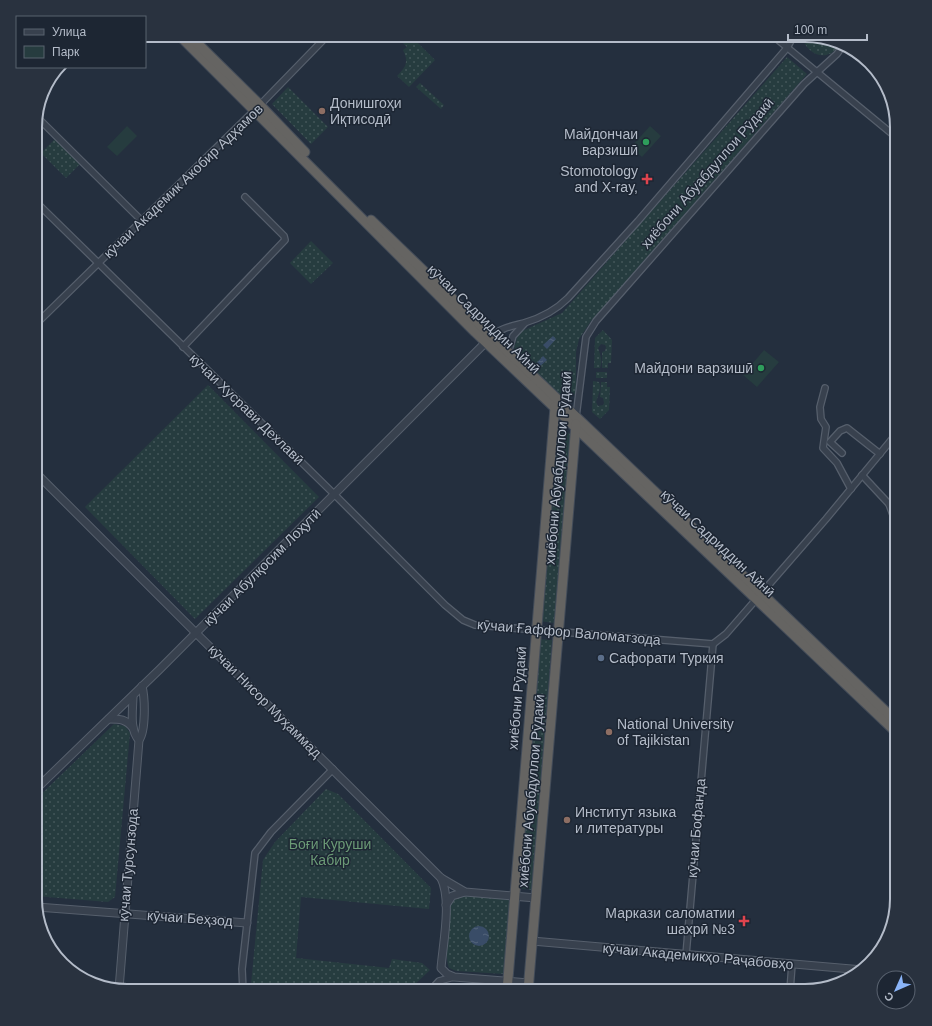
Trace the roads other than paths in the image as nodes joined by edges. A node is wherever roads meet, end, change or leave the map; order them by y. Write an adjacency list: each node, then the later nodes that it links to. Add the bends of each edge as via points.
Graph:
1 (186, 42): 9 (highway, кӯчаи Садриддин Айнӣ)
2 (196, 42): 9 (highway, кӯчаи Садриддин Айнӣ)
3 (321, 42): 9 (street, кӯчаи Академик Акобир Адҳамов)
4 (780, 42): 6 (street)
5 (790, 42): 6 (street, хиёбони Абуабдуллои Рӯдакӣ)
6 (787, 48): 8 (street); 17 (street, хиёбони Абуабдуллои Рӯдакӣ, via 568,298 558,308)
7 (840, 49): 8 (street, хиёбони Абуабдуллои Рӯдакӣ)
8 (816, 72): 11 (street); 23 (street, хиёбони Абуабдуллои Рӯдакӣ, via 596,321 586,336)
9 (257, 108): 14 (street, кӯчаи Академик Акобир Адҳамов); 18 (highway, кӯчаи Садриддин Айнӣ)
10 (42, 122): 14 (street)
11 (890, 132)
12 (245, 197): 19 (street, via 285,240)
13 (42, 208): 15 (street, кӯчаи Хусрави Дехлавӣ)
14 (141, 220): 15 (street, кӯчаи Академик Акобир Адҳамов)
15 (98, 263): 16 (street, кӯчаи Академик Акобир Адҳамов); 19 (street, кӯчаи Хусрави Дехлавӣ)
16 (42, 317)
17 (525, 323): 18 (street, хиёбони Абуабдуллои Рӯдакӣ, via 504,329); 20 (street, via 513,336)
18 (489, 339): 20 (highway, кӯчаи Садриддин Айнӣ); 31 (street, кӯчаи Абулқосим Лоҳутӣ)
19 (183, 347): 31 (street, кӯчаи Хусрави Дехлавӣ)
20 (508, 357): 22 (highway, кӯчаи Садриддин Айнӣ); 23 (highway, кӯчаи Садриддин Айнӣ)
21 (825, 388): 30 (street, via 820,407 821,419 826,427 823,448 837,463)
22 (555, 407): 24 (highway, кӯчаи Садриддин Айнӣ); 36 (highway, хиёбони Рӯдакӣ)
23 (576, 417): 24 (highway, хиёбони Абуабдуллои Рӯдакӣ); 32 (highway, кӯчаи Садриддин Айнӣ)
24 (576, 427): 32 (highway, кӯчаи Садриддин Айнӣ); 37 (highway, хиёбони Абуабдуллои Рӯдакӣ)
25 (890, 442): 27 (street)
26 (842, 452): 27 (street, via 830,442 840,431 847,428)
27 (880, 454): 28 (street)
28 (862, 475): 30 (street); 33 (street)
29 (42, 479): 38 (street, кӯчаи Нисор Муҳаммад)
30 (851, 489): 34 (street)
31 (334, 494): 35 (street, кӯчаи Хусрави Дехлавӣ); 38 (street, кӯчаи Абулқосим Лоҳутӣ)
32 (658, 500): 34 (highway, кӯчаи Садриддин Айнӣ)
33 (889, 504)
34 (760, 595): 39 (street, via 726,634); 42 (highway, кӯчаи Садриддин Айнӣ)
35 (459, 617): 36 (street, кӯчаи Ғаффор Валоматзода, via 479,626)
36 (536, 630): 37 (street, кӯчаи Ғаффор Валоматзода); 52 (highway, хиёбони Рӯдакӣ)
37 (559, 631): 39 (street, кӯчаи Ғаффор Валоматзода); 53 (highway, хиёбони Абуабдуллои Рӯдакӣ)
38 (196, 632): 40 (street, кӯчаи Абулқосим Лоҳутӣ); 48 (street, кӯчаи Нисор Муҳаммад)
39 (713, 644): 59 (street, кӯчаи Бофанда)
40 (142, 686): 41 (street, кӯчаи Абулқосим Лоҳутӣ); 47 (street, кӯчаи Турсунзода, via 142,733)
41 (133, 696): 44 (street, кӯчаи Абулқосим Лоҳутӣ); 46 (street)
42 (874, 704): 43 (highway, кӯчаи Садриддин Айнӣ); 45 (highway, кӯчаи Садриддин Айнӣ)
43 (890, 717)
44 (109, 719): 46 (street, via 121,719); 49 (street, кӯчаи Абулқосим Лоҳутӣ)
45 (890, 724)
46 (133, 728): 47 (street)
47 (139, 740): 56 (street, кӯчаи Турсунзода)
48 (333, 769): 50 (street, кӯчаи Нисор Муҳаммад); 57 (street, via 274,828 258,848 253,865)
49 (42, 783)
50 (441, 878): 51 (street, кӯчаи Нисор Муҳаммад); 54 (street)
51 (465, 892): 52 (street, кӯчаи Нисор Муҳаммад); 54 (street, via 452,896)
52 (515, 896): 53 (street, кӯчаи Нисор Муҳаммад); 69 (highway, хиёбони Рӯдакӣ)
53 (536, 898): 58 (highway, хиёбони Абуабдуллои Рӯдакӣ)
54 (446, 906): 61 (street)
55 (43, 907): 56 (street, кӯчаи Беҳзод)
56 (124, 914): 57 (street, кӯчаи Беҳзод); 65 (street, кӯчаи Турсунзода)
57 (247, 923): 66 (street)
58 (532, 941): 59 (street, кӯчаи Академикҳо Раҷабовҳо); 70 (highway, хиёбони Абуабдуллои Рӯдакӣ)
59 (686, 955): 60 (street, кӯчаи Академикҳо Раҷабовҳо)
60 (792, 964): 62 (street, кӯчаи Академикҳо Раҷабовҳо); 71 (street)
61 (441, 968): 63 (street); 64 (street)
62 (853, 969)
63 (454, 977): 64 (street); 68 (street)
64 (439, 981): 67 (street)
65 (119, 984)
66 (243, 984)
67 (436, 984)
68 (495, 984)
69 (507, 984)
70 (528, 984)
71 (791, 984)

